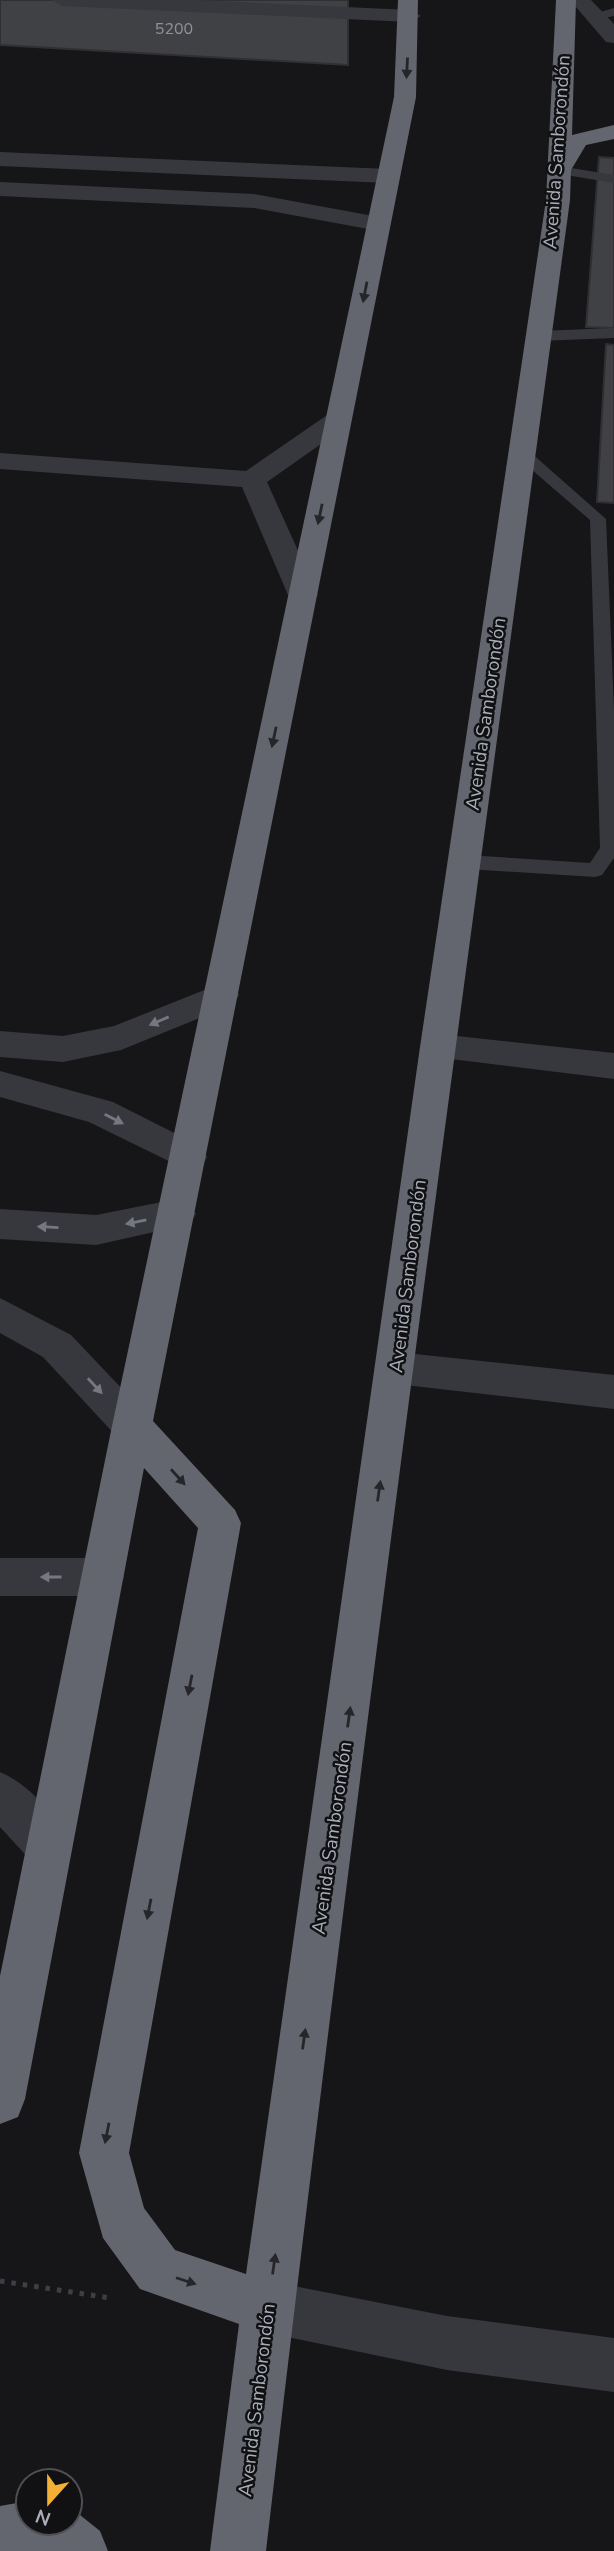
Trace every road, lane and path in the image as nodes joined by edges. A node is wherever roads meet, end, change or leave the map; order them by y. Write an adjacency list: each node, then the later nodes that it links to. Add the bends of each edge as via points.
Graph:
1 (62, 0): 3 (street)
2 (586, 6): 4 (street); 7 (highway, Avenida Samborondón)
3 (409, 8): 9 (highway, one-way to 9, via 405,97)
4 (614, 37)
5 (614, 132): 7 (highway, via 578,140)
6 (0, 159): 8 (street)
7 (559, 170): 10 (lane); 15 (highway, Avenida Samborondón)
8 (335, 173): 9 (street); 12 (street)
9 (388, 176): 13 (highway)
10 (614, 179)
11 (0, 189): 12 (street, via 254,201)
12 (333, 214): 13 (street)
13 (379, 224): 16 (highway, one-way to 16)
14 (614, 333): 15 (lane)
15 (539, 336): 17 (highway, Avenida Samborondón)
16 (339, 419): 19 (street); 20 (highway, one-way to 20)
17 (523, 454): 21 (highway, Avenida Samborondón); 21 (lane, via 598,519 610,849 595,870)
18 (0, 461): 19 (street)
19 (252, 480): 20 (street)
20 (303, 595): 22 (highway, one-way to 22)
21 (466, 863): 24 (highway, Avenida Samborondón)
22 (222, 995): 23 (street, one-way to 23, via 121,1037 62,1049); 27 (highway)
23 (0, 1044)
24 (438, 1047): 25 (street); 31 (highway, Avenida Samborondón)
25 (614, 1066)
26 (0, 1084): 27 (street, one-way to 27, via 100,1112)
27 (189, 1157): 28 (highway)
28 (177, 1214): 29 (street, one-way to 29, via 96,1230); 33 (highway)
29 (0, 1224)
30 (0, 1314): 33 (street, one-way to 33, via 57,1346)
31 (396, 1368): 32 (street); 39 (highway, Avenida Samborondón, one-way to 31)
32 (614, 1392)
33 (132, 1426): 35 (highway); 39 (highway, one-way to 39, via 220,1523 104,2152 121,2220 158,2271)
34 (0, 1577): 35 (street, one-way to 34)
35 (103, 1577): 37 (highway)
36 (0, 1794): 37 (street)
37 (49, 1847): 38 (highway)
38 (0, 2099)
39 (268, 2307): 40 (street, via 447,2343); 43 (highway, Avenida Samborondón)
40 (614, 2365)
41 (0, 2534): 42 (highway, via 49,2526)
42 (80, 2551)
43 (238, 2551)

